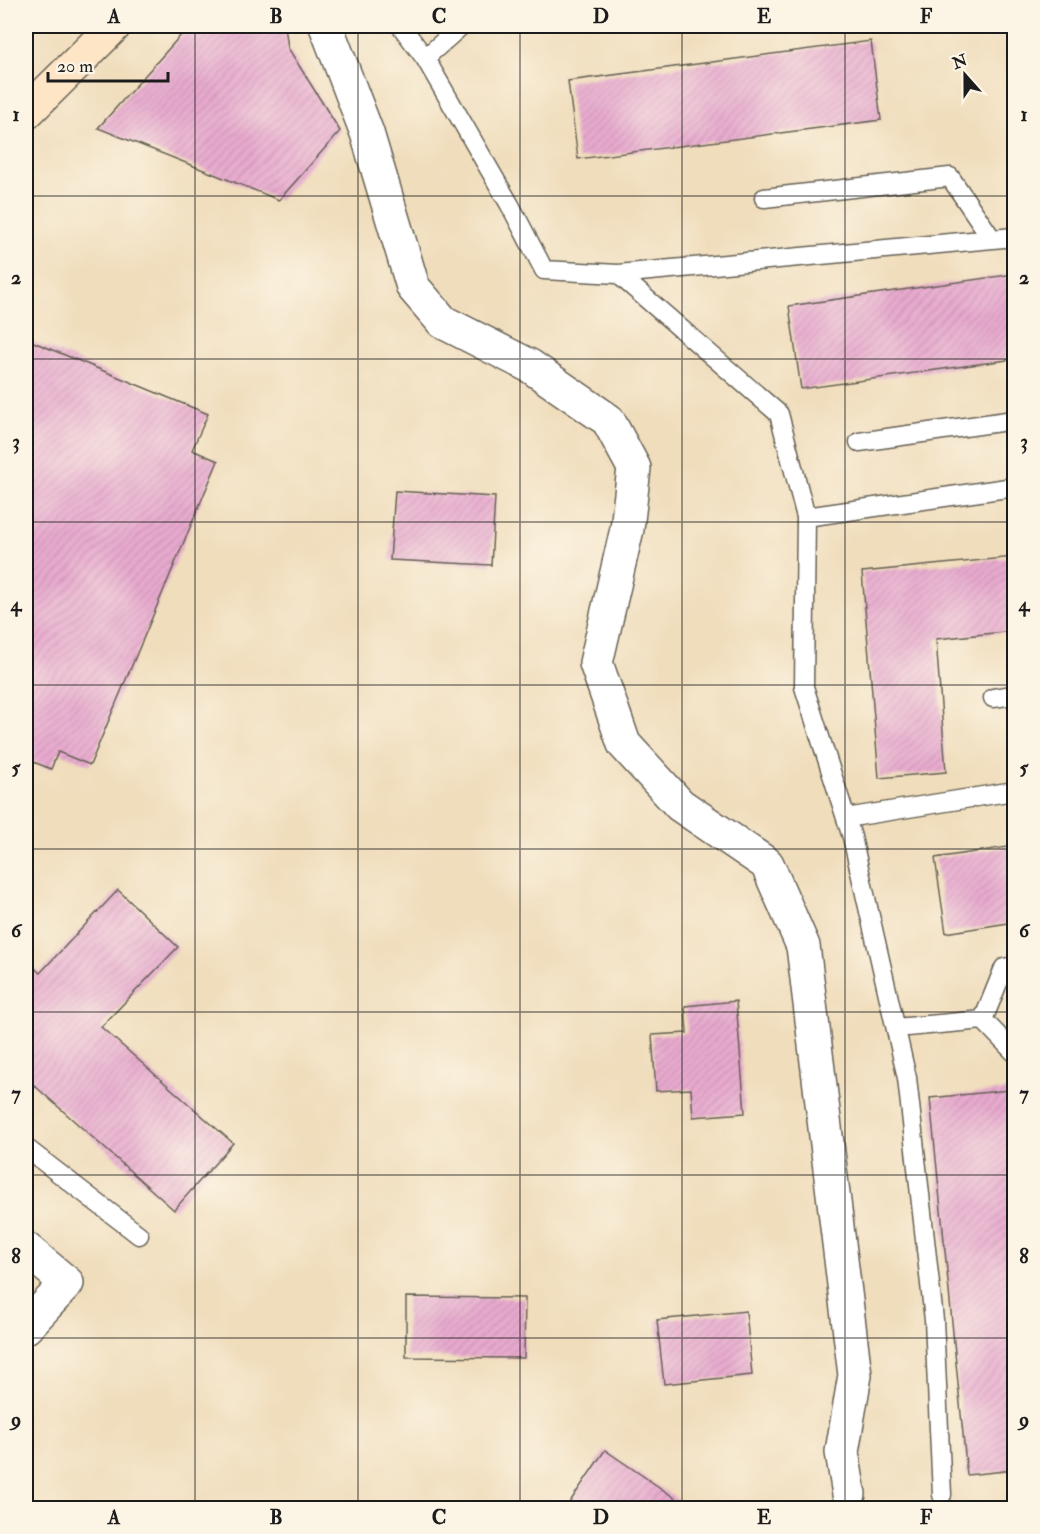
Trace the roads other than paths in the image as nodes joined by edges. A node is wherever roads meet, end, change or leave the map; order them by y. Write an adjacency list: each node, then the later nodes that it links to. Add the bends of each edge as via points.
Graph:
1 (114, 26): 6 (street)
2 (326, 26): 27 (street, via 367,133 413,287 443,322 530,366 608,420 634,468 627,529 596,663 624,744 680,805 766,864 803,946 855,1375 842,1452)
3 (401, 26): 5 (lane)
4 (462, 26): 5 (lane)
5 (425, 58): 10 (lane, via 544,270)
6 (26, 112)
7 (764, 198): 9 (lane, via 950,177)
8 (1014, 237): 9 (lane)
9 (992, 239): 10 (lane)
10 (618, 274): 14 (lane, via 779,414)
11 (1014, 420): 12 (lane)
12 (859, 442)
13 (1014, 487): 14 (lane)
14 (806, 517): 18 (lane, via 804,687)
15 (1014, 695): 16 (lane)
16 (993, 698)
17 (1014, 791): 18 (lane)
18 (846, 818): 21 (lane)
19 (1014, 966): 20 (lane, via 1004,969)
20 (983, 1020): 21 (lane); 22 (lane)
21 (896, 1028): 28 (lane, via 907,1078 934,1320)
22 (1014, 1052)
23 (26, 1148): 24 (lane)
24 (139, 1235)
25 (26, 1249): 26 (street, via 67,1283)
26 (26, 1327)
27 (849, 1494)
28 (942, 1495)

